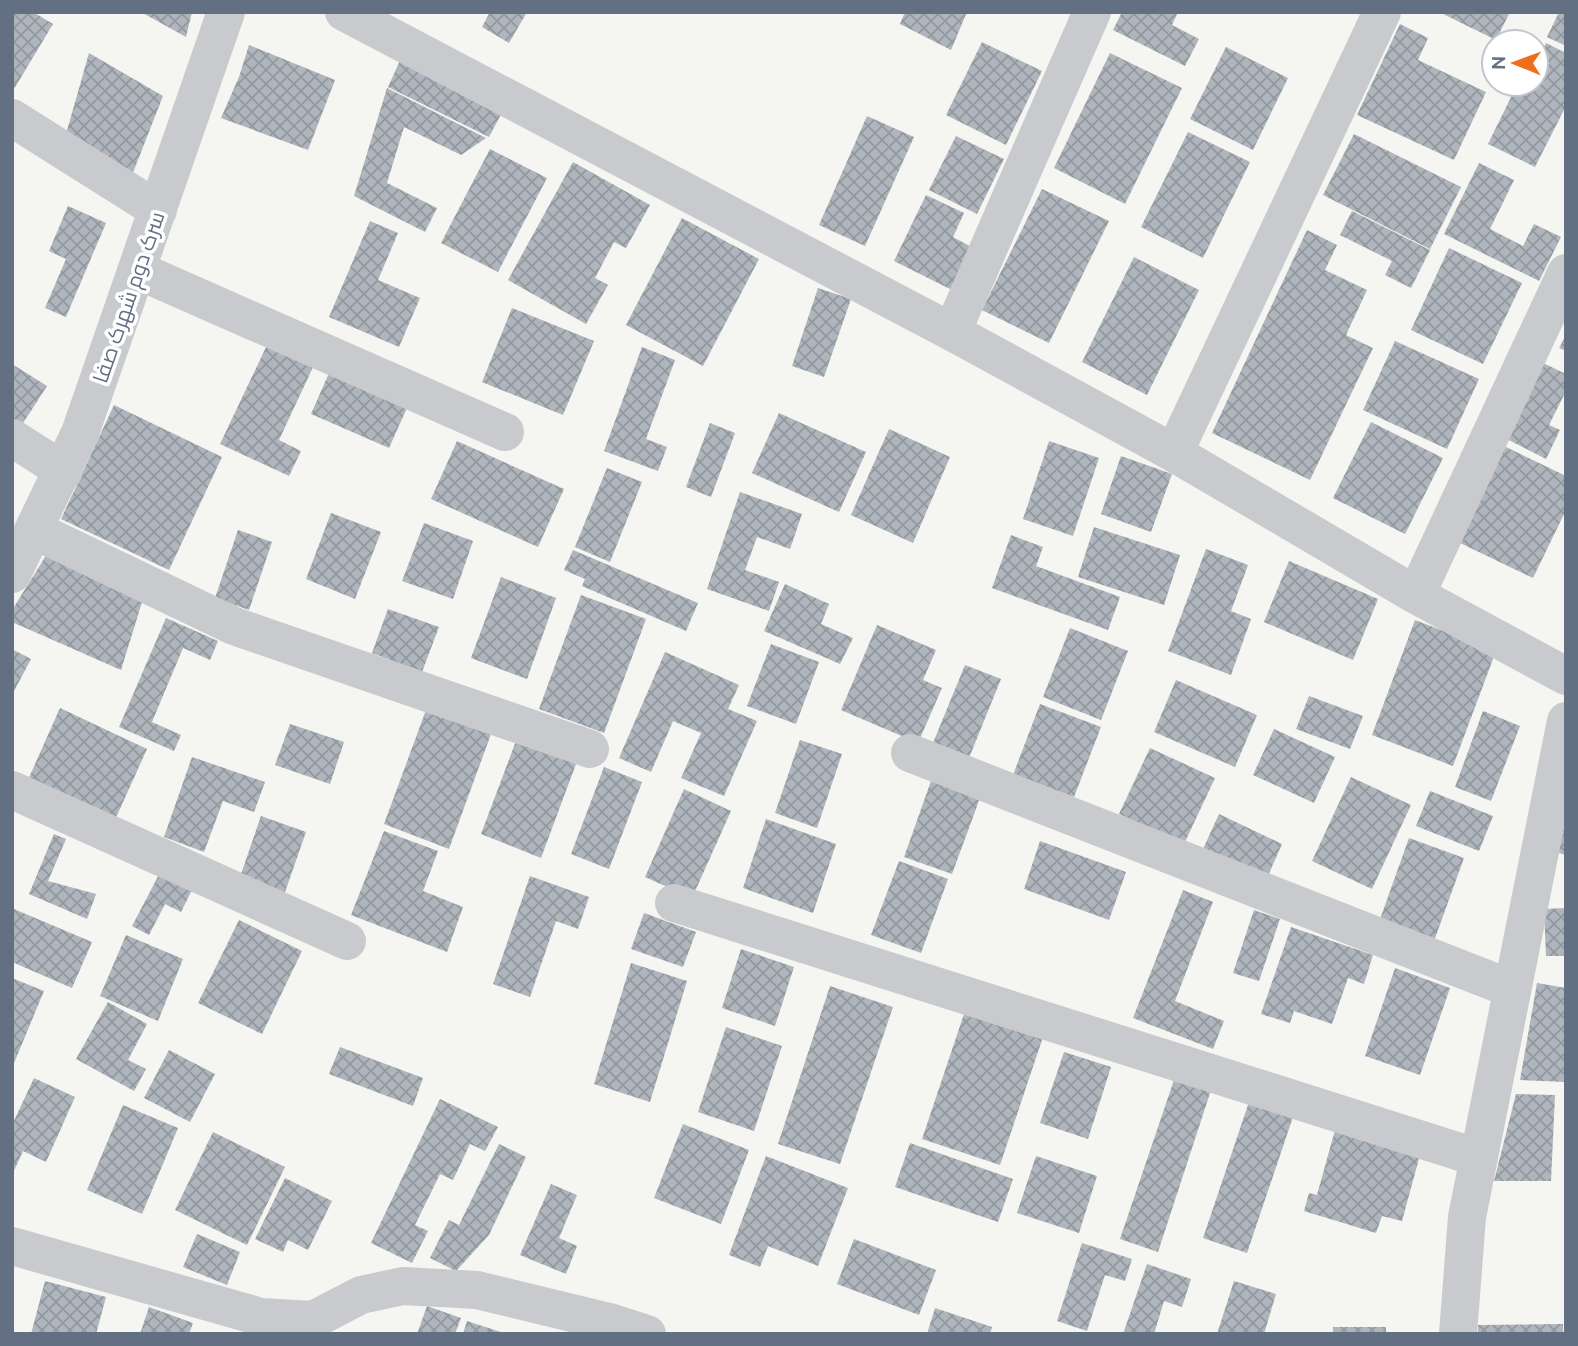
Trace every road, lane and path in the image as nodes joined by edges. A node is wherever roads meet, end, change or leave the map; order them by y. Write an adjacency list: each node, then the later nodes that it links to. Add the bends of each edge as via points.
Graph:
1 (226, 12): 6 (street, سرک دوم شهرک صفا)
2 (344, 12): 9 (street)
3 (1092, 12): 9 (street)
4 (1382, 12): 12 (street)
5 (12, 118): 6 (street)
6 (158, 210): 7 (street, سرک دوم شهرک صفا)
7 (137, 270): 10 (street); 13 (street, سرک دوم شهرک صفا)
8 (1566, 273): 16 (street)
9 (952, 332): 12 (street)
10 (505, 432)
11 (12, 438): 13 (street)
12 (1174, 453): 16 (street)
13 (64, 471): 14 (street, سرک دوم شهرک صفا)
14 (34, 530): 15 (street, سرک دوم شهرک صفا); 19 (street, via 234,626)
15 (12, 574)
16 (1416, 595): 17 (street)
17 (1566, 676)
18 (1566, 722): 24 (street)
19 (590, 749)
20 (910, 753): 24 (street)
21 (12, 790): 23 (street)
22 (674, 903): 25 (street)
23 (347, 941)
24 (1512, 989): 25 (street)
25 (1479, 1158): 28 (street, via 1467,1217)
26 (12, 1246): 27 (street, via 261,1317 313,1320 360,1295 403,1286 477,1290)
27 (647, 1334)
28 (1458, 1334)

